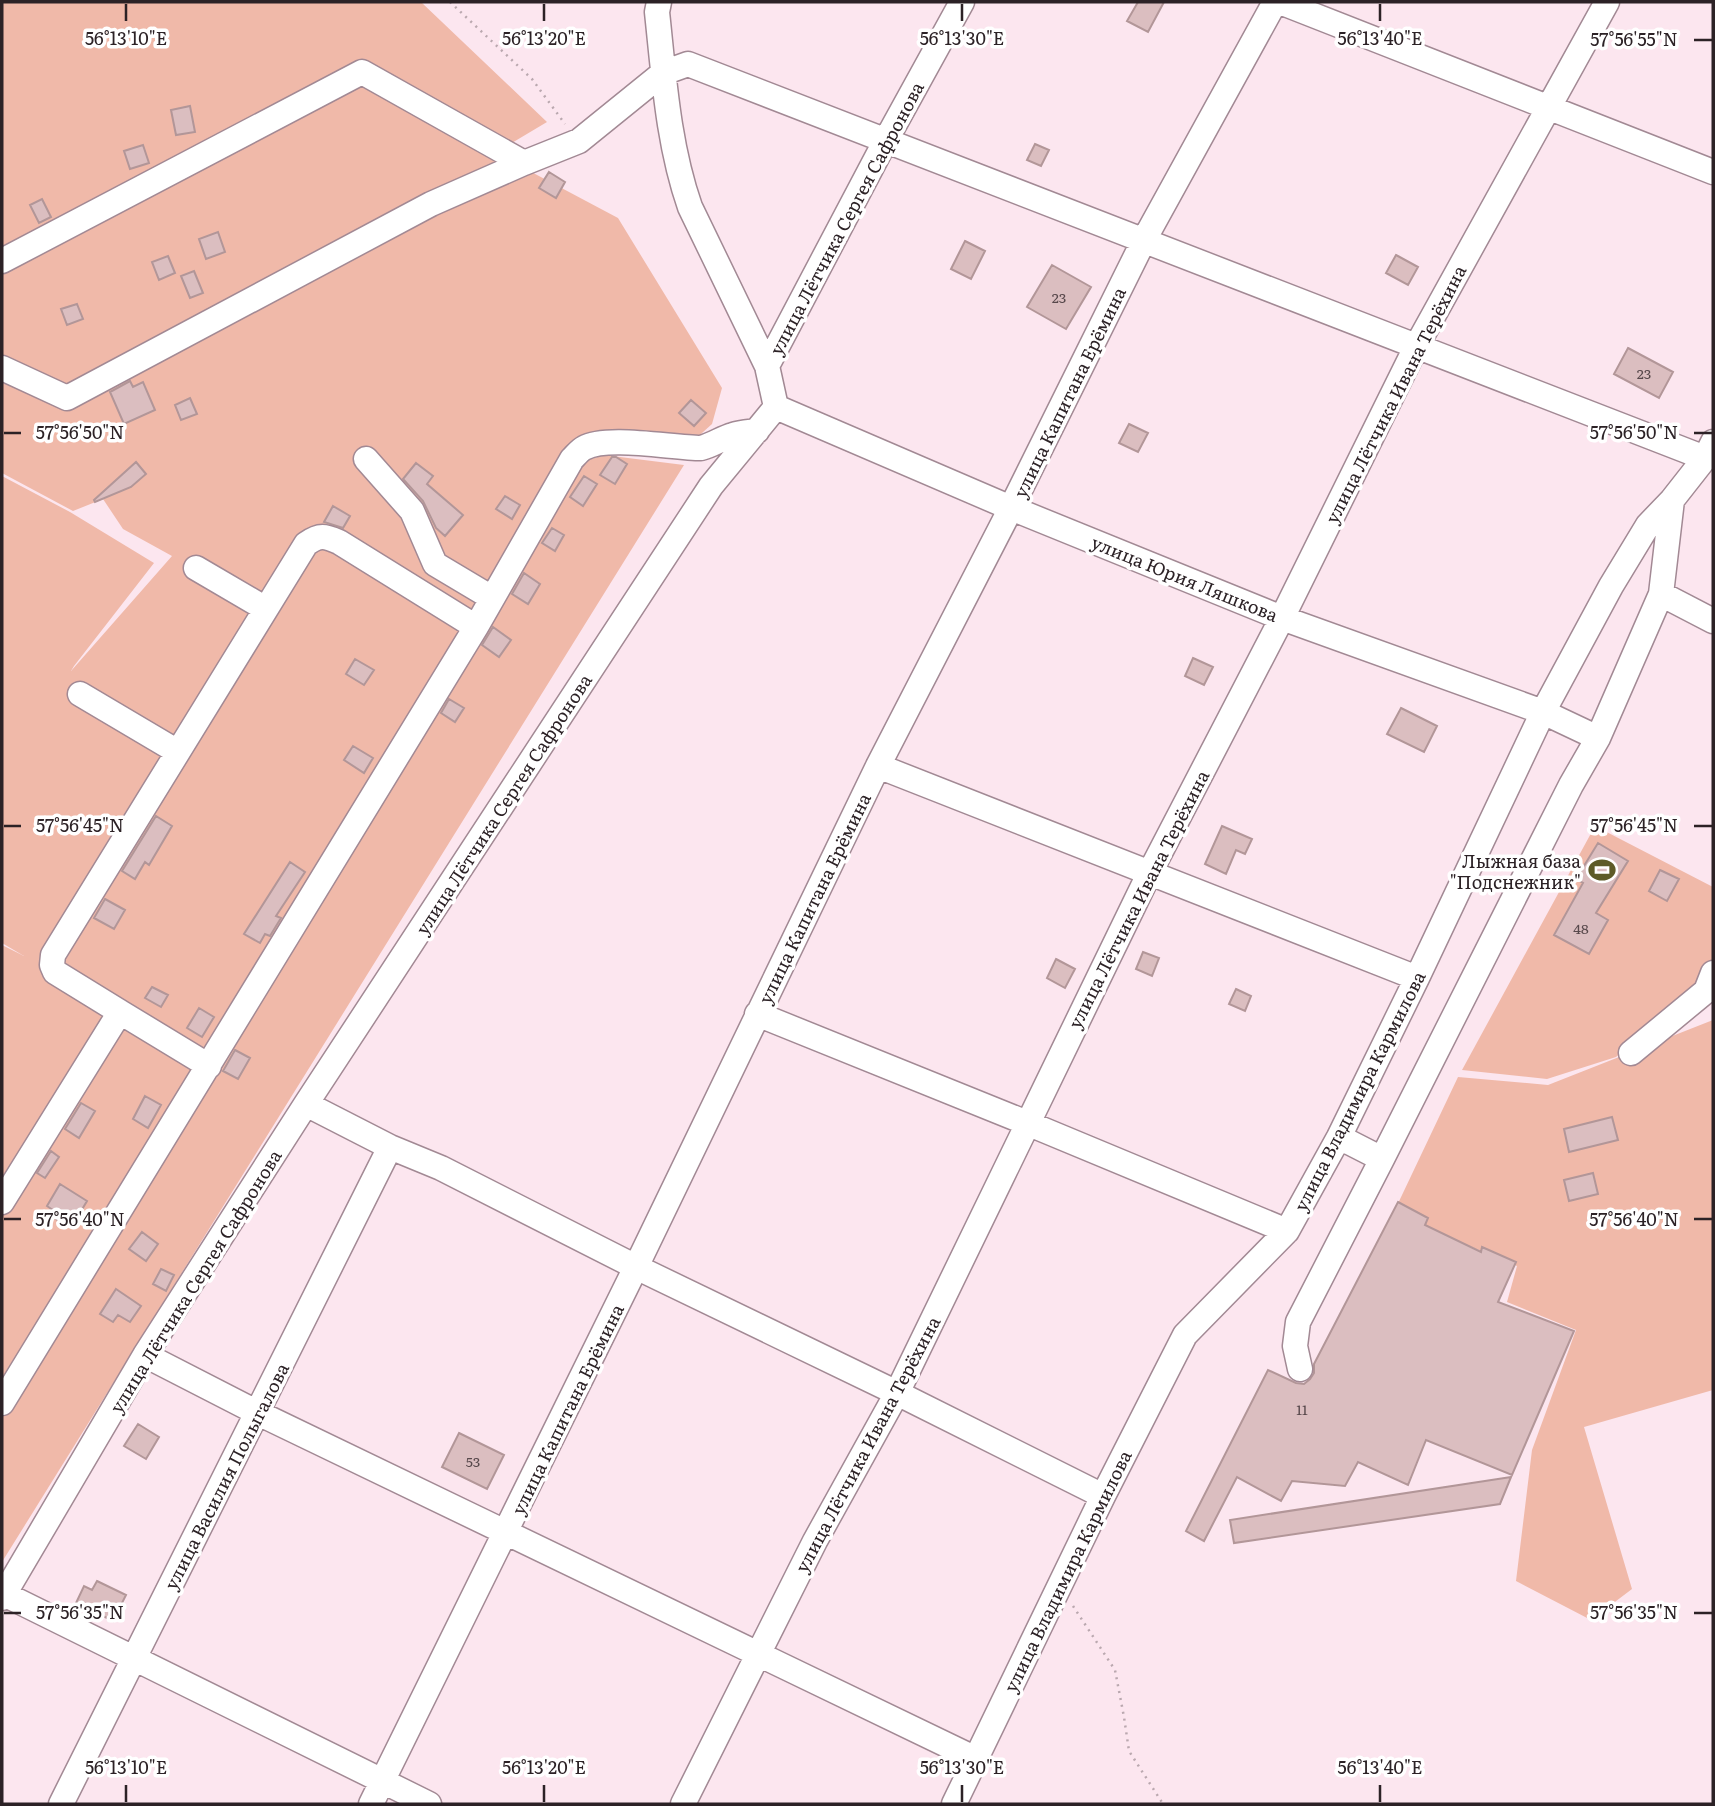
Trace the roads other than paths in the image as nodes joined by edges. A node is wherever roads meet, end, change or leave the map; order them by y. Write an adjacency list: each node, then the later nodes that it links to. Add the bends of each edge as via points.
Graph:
1 (659, 2): 5 (street)
2 (962, 2): 7 (street, улица Лётчика Сергея Сафронова)
3 (1278, 2): 6 (street); 10 (street, улица Капитана Ерёмина)
4 (1607, 2): 6 (street, улица Лётчика Ивана Терёхина)
5 (663, 73): 7 (street, via 688,64); 8 (street, via 579,141); 13 (street, via 681,183)
6 (1549, 106): 9 (street); 12 (street, улица Лётчика Ивана Терёхина)
7 (886, 140): 10 (street); 13 (street, улица Лётчика Сергея Сафронова)
8 (524, 163): 11 (street, via 362,72); 14 (street, via 431,204 67,398)
9 (1713, 172)
10 (1144, 240): 12 (street); 20 (street, улица Капитана Ерёмина)
11 (2, 261)
12 (1416, 347): 17 (street); 25 (street, улица Лётчика Ивана Терёхина)
13 (767, 366): 15 (street, улица Лётчика Сергея Сафронова)
14 (2, 368)
15 (776, 407): 16 (street, улица Лётчика Сергея Сафронова); 20 (street, улица Юрия Ляшкова)
16 (757, 431): 23 (street, via 737,433 701,448 611,442 582,449); 40 (street, улица Лётчика Сергея Сафронова, via 711,486)
17 (1709, 450): 19 (street, улица Владимира Кармилова)
18 (366, 459): 23 (street, via 412,511 436,564)
19 (1672, 500): 22 (street); 29 (street, улица Владимира Кармилова, via 1648,525)
20 (1012, 508): 25 (street, улица Юрия Ляшкова); 32 (street, улица Капитана Ерёмина)
21 (196, 568): 24 (street)
22 (1661, 594): 26 (street); 30 (street)
23 (492, 598): 27 (street)
24 (266, 609): 27 (street, via 306,544 325,536); 31 (street)
25 (1282, 618): 29 (street, улица Юрия Ляшкова); 33 (street, улица Лётчика Ивана Терёхина)
26 (1713, 621)
27 (476, 626): 39 (street)
28 (80, 694): 31 (street)
29 (1543, 712): 30 (street, улица Юрия Ляшкова); 35 (street, улица Владимира Кармилова)
30 (1598, 738): 44 (street)
31 (178, 752): 36 (street, via 53,955 55,972)
32 (878, 766): 33 (street); 37 (street, улица Капитана Ерёмина)
33 (1149, 874): 35 (street); 41 (street, улица Лётчика Ивана Терёхина)
34 (1713, 973): 38 (street, via 1706,991)
35 (1417, 978): 42 (street, улица Владимира Кармилова)
36 (120, 1012): 39 (street); 45 (street)
37 (757, 1014): 41 (street); 47 (street, улица Капитана Ерёмина)
38 (1631, 1053)
39 (209, 1066): 51 (street)
40 (306, 1104): 43 (street); 48 (street, улица Лётчика Сергея Сафронова)
41 (1027, 1123): 46 (street); 50 (street, улица Лётчика Ивана Терёхина)
42 (1339, 1138): 44 (street); 46 (street, улица Владимира Кармилова)
43 (390, 1147): 47 (street); 52 (street, улица Василия Полыгалова)
44 (1382, 1159): 49 (street, via 1298,1322 1295,1346)
45 (2, 1202)
46 (1287, 1231): 53 (street, улица Владимира Кармилова, via 1185,1335)
47 (636, 1267): 50 (street); 54 (street, улица Капитана Ерёмина)
48 (145, 1355): 52 (street); 55 (street, улица Лётчика Сергея Сафронова)
49 (1300, 1369)
50 (897, 1393): 53 (street); 56 (street, улица Лётчика Ивана Терёхина)
51 (2, 1403)
52 (258, 1413): 54 (street); 57 (street, улица Василия Полыгалова)
53 (1103, 1496): 58 (street, улица Владимира Кармилова)
54 (506, 1532): 56 (street); 59 (street, улица Капитана Ерёмина)
55 (3, 1596): 57 (street)
56 (758, 1654): 58 (street); 63 (street, улица Лётчика Ивана Терёхина)
57 (134, 1659): 59 (street); 60 (street, улица Василия Полыгалова)
58 (976, 1759): 64 (street, улица Владимира Кармилова)
59 (383, 1782): 61 (street, улица Капитана Ерёмина); 62 (street)
60 (61, 1804)
61 (371, 1804)
62 (429, 1804)
63 (683, 1804)
64 (954, 1804)

